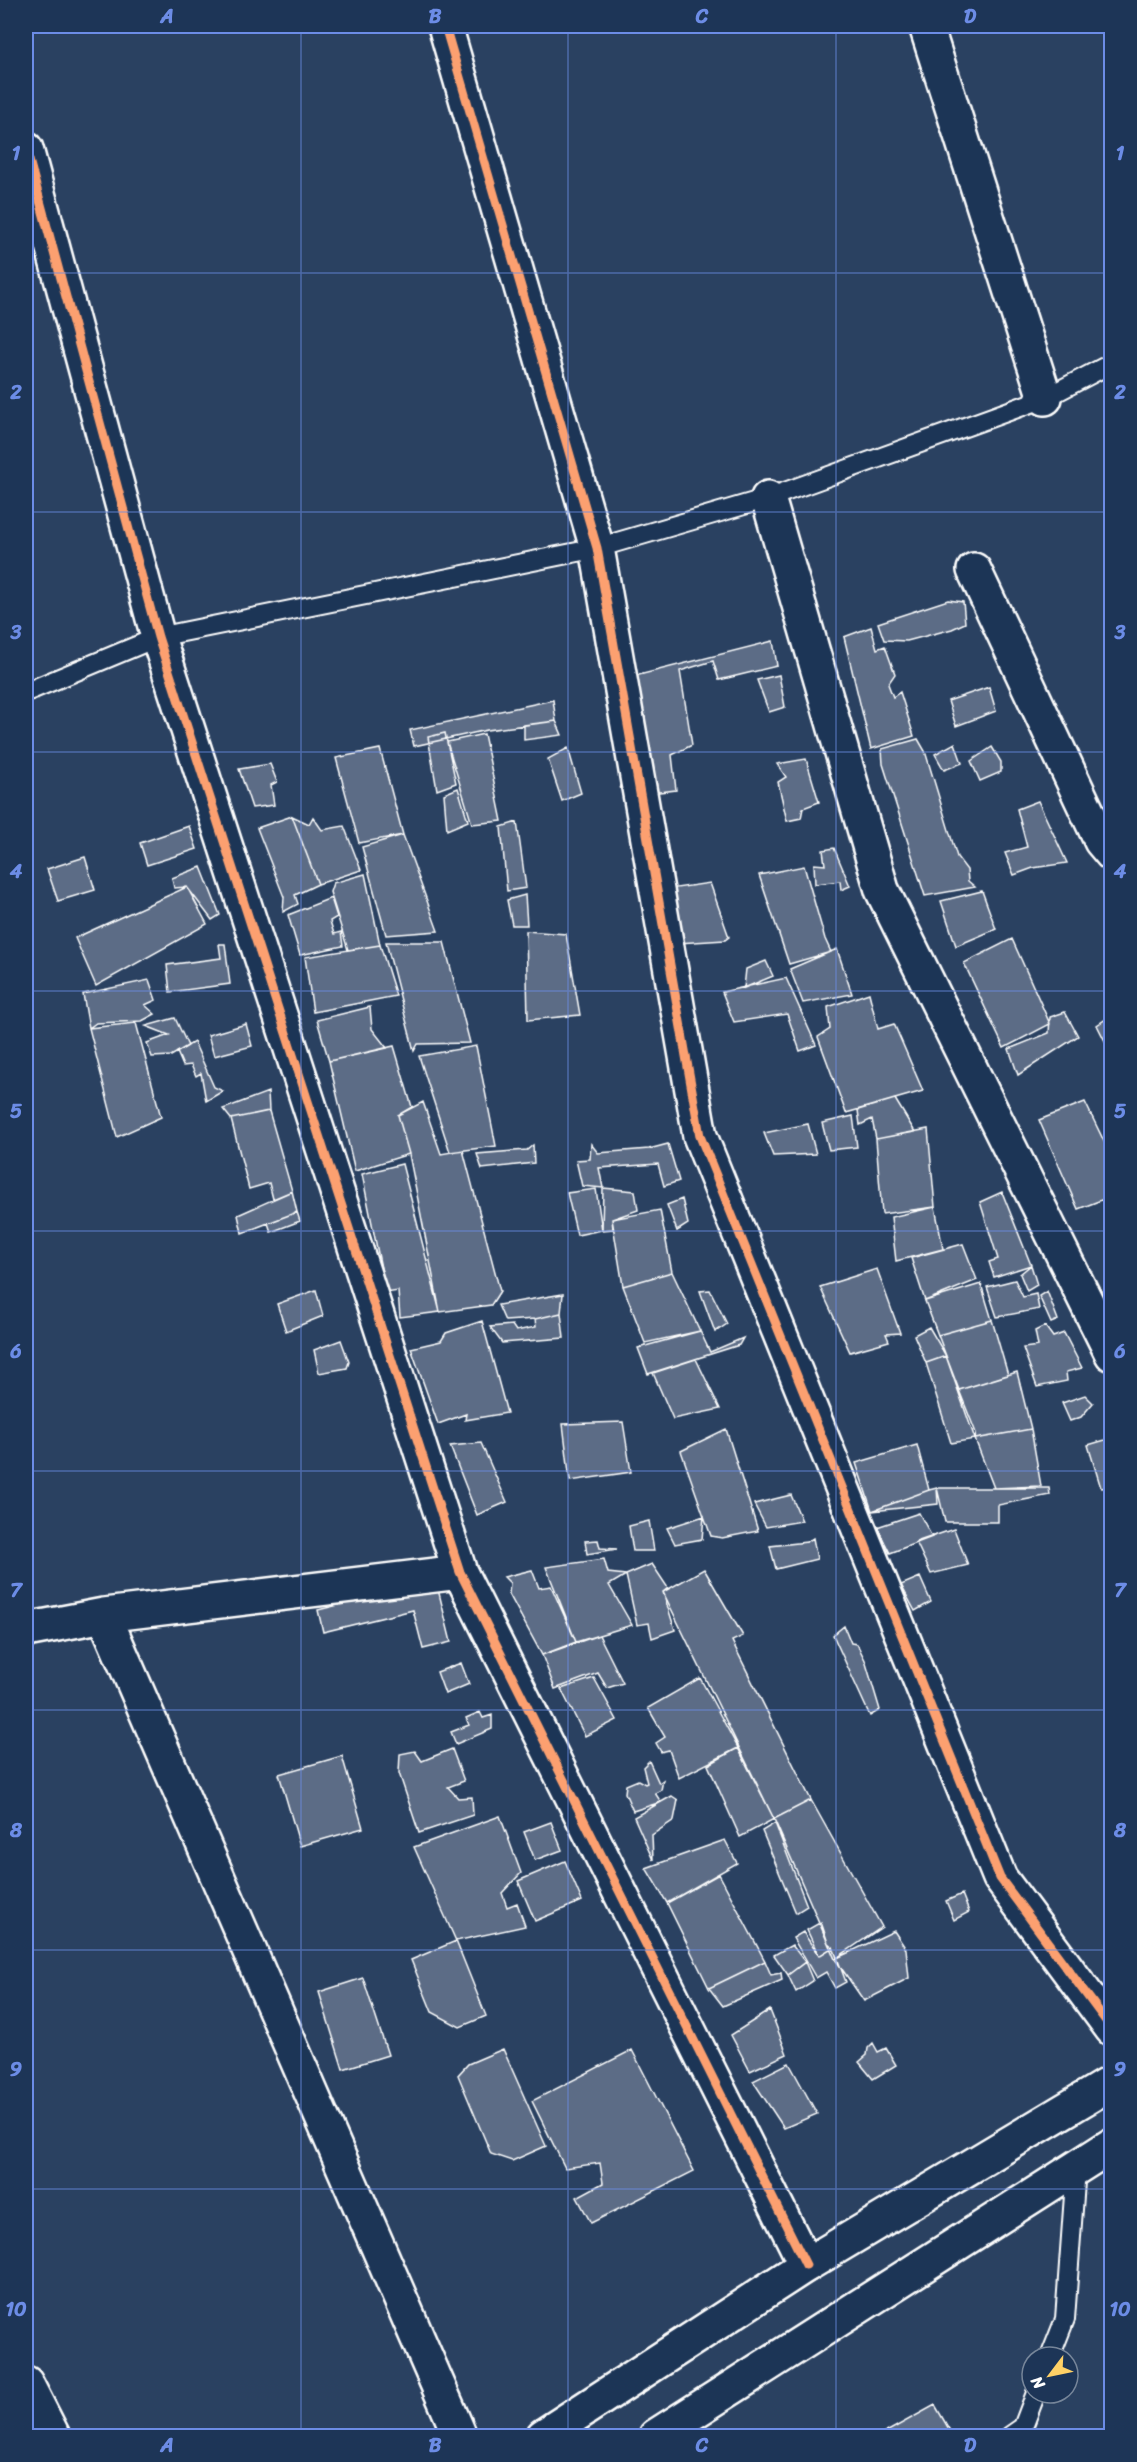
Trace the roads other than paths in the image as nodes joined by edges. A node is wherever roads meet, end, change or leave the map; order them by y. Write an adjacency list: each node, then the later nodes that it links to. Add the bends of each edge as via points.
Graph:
1 (445, 26): 7 (street)
2 (926, 26): 5 (street)
3 (26, 149): 9 (street)
4 (1112, 363): 5 (lane)
5 (1045, 398): 6 (lane)
6 (768, 498): 7 (lane); 12 (street, via 882,890)
7 (597, 548): 9 (lane); 16 (street, via 700,1136 1000,1878)
8 (974, 570): 11 (street, via 1101,841)
9 (158, 637): 10 (lane); 13 (street)
10 (26, 692)
11 (1112, 854)
12 (1112, 1353)
13 (460, 1572): 14 (street); 20 (street)
14 (104, 1615): 15 (street); 25 (street)
15 (26, 1630)
16 (1112, 2029)
17 (1112, 2082): 20 (street)
18 (1112, 2145): 19 (street)
19 (1076, 2168): 21 (lane, via 1065,2319); 27 (street)
20 (806, 2265): 26 (street)
21 (1055, 2345)
22 (26, 2383): 24 (street)
23 (1031, 2405): 28 (lane, via 1023,2427)
24 (53, 2436)
25 (460, 2436)
26 (543, 2436)
27 (656, 2436)
28 (1010, 2436)

